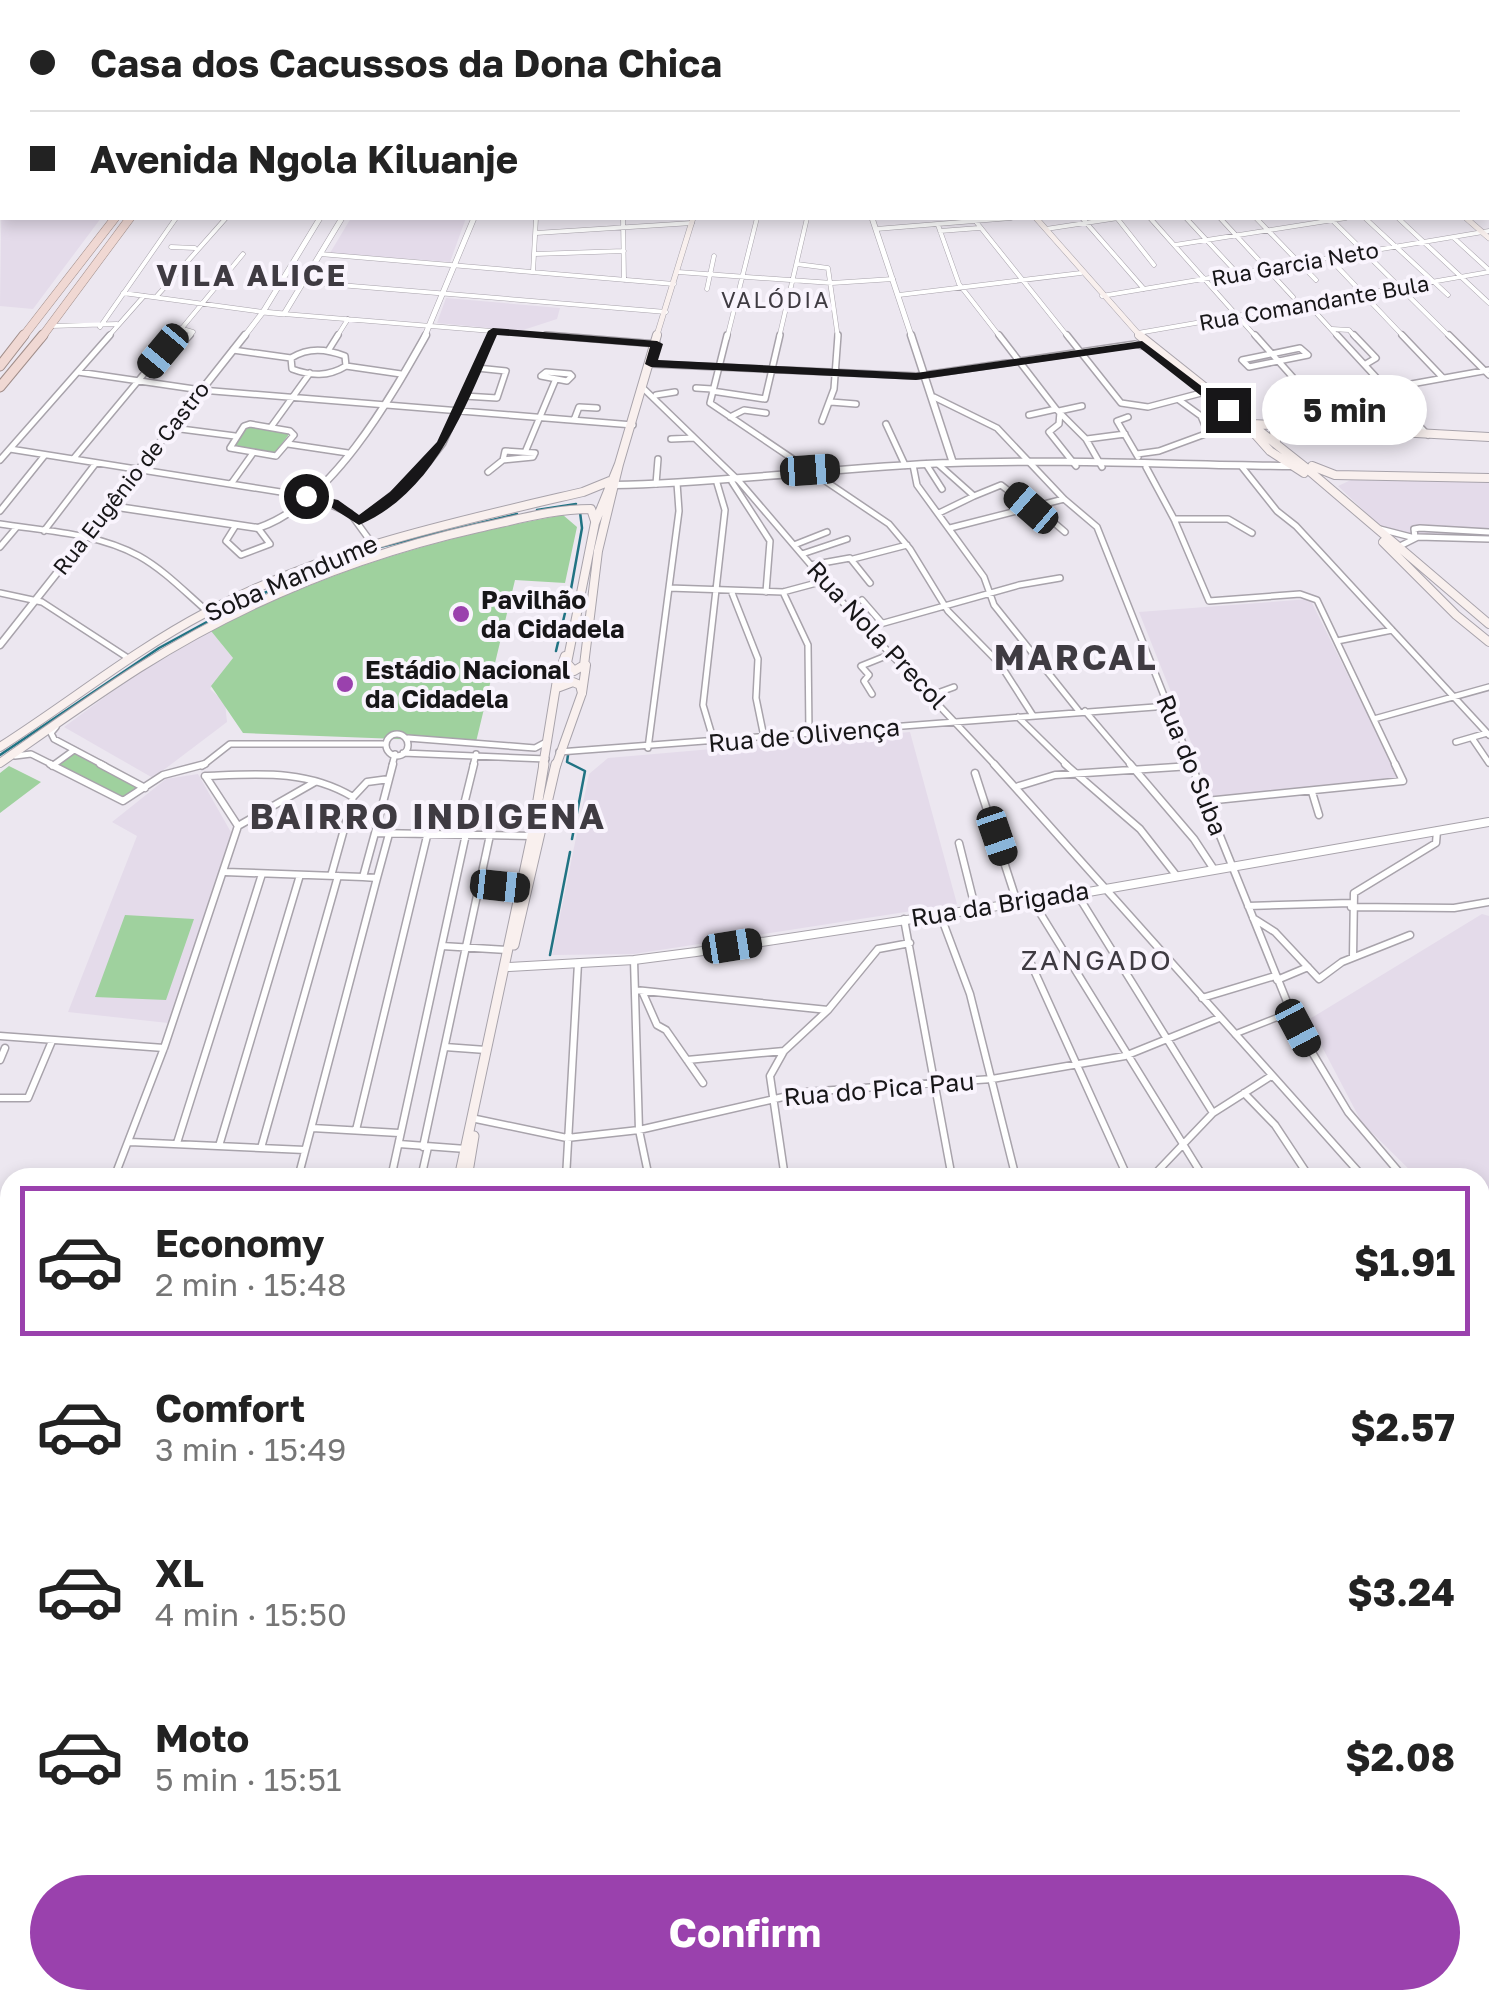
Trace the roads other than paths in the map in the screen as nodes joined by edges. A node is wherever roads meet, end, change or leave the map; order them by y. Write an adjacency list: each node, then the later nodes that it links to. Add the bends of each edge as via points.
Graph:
1 (44, 0): 2 (street)
2 (76, 0)
3 (113, 220): 122 (highway)
4 (129, 220): 103 (highway)
5 (175, 220): 86 (street)
6 (223, 220): 50 (street)
7 (319, 220): 52 (street, Rua Eugênio de Castro)
8 (341, 220): 55 (street)
9 (473, 220): 62 (street)
10 (536, 220): 41 (street)
11 (623, 220): 36 (street)
12 (692, 220): 33 (street); 66 (main road)
13 (756, 220): 70 (street)
14 (807, 220): 60 (street)
15 (873, 220): 38 (street)
16 (962, 220): 31 (street)
17 (1002, 220): 34 (street)
18 (1038, 220): 39 (main road)
19 (1084, 220): 32 (street)
20 (1105, 220): 32 (street)
21 (1119, 220): 61 (street)
22 (1152, 220): 47 (street)
23 (1188, 220): 45 (street)
24 (1222, 220): 43 (street)
25 (1258, 220): 40 (street)
26 (1291, 220): 35 (street)
27 (1326, 220): 35 (street)
28 (1332, 220): 53 (street)
29 (1367, 220): 49 (street)
30 (1400, 220): 46 (street)
31 (966, 223): 34 (street); 37 (street)
32 (1087, 223): 39 (street); 85 (street)
33 (656, 224): 36 (street)
34 (978, 225): 37 (street); 77 (street)
35 (1297, 226): 40 (street)
36 (623, 227): 41 (street); 51 (street)
37 (939, 228): 38 (street); 82 (street)
38 (876, 229): 72 (street)
39 (1046, 229): 68 (main road)
40 (1268, 230): 43 (street); 59 (street)
41 (536, 233): 56 (street)
42 (1487, 233): 44 (street, Rua Garcia Neto)
43 (1238, 236): 45 (street); 63 (street)
44 (1454, 238): 46 (street, Rua Garcia Neto); 64 (street)
45 (1207, 240): 47 (street); 69 (street)
46 (1424, 242): 49 (street, Rua Garcia Neto); 71 (street)
47 (1174, 245): 73 (street)
48 (171, 247): 50 (street)
49 (1396, 247): 53 (street, Rua Garcia Neto); 80 (street)
50 (196, 248): 93 (street)
51 (624, 251): 56 (street); 74 (street)
52 (299, 252): 55 (street); 98 (street, Rua Eugênio de Castro)
53 (1365, 252): 58 (street, Rua Garcia Neto); 83 (street)
54 (243, 254): 95 (street)
55 (320, 254): 62 (street); 78 (street)
56 (535, 254): 65 (street)
57 (714, 256): 67 (street)
58 (1329, 258): 59 (street, Rua Garcia Neto); 87 (street)
59 (1300, 263): 63 (street, Rua Garcia Neto); 76 (street)
60 (796, 264): 75 (street); 79 (street, via 825,266)
61 (1154, 265)
62 (454, 266): 65 (street); 91 (street)
63 (1269, 268): 69 (street, Rua Garcia Neto); 94 (street)
64 (1489, 271): 71 (street, Rua Comandante Bula)
65 (534, 272): 74 (street)
66 (678, 272): 67 (street); 81 (main road)
67 (710, 274): 70 (street); 84 (street)
68 (1081, 274): 77 (street); 92 (main road)
69 (1238, 274): 73 (street, Rua Garcia Neto)
70 (742, 276): 75 (street); 126 (street)
71 (1461, 277): 80 (street, Rua Comandante Bula); 97 (street)
72 (894, 279): 79 (street); 88 (street)
73 (1205, 279): 85 (street, Rua Garcia Neto); 101 (street)
74 (624, 280): 81 (street)
75 (794, 280): 79 (street); 128 (street)
76 (1316, 280)
77 (1022, 281): 82 (street); 117 (street)
78 (303, 282): 91 (street); 100 (street)
79 (832, 282): 130 (street, via 840,316)
80 (1433, 282): 83 (street, Rua Comandante Bula); 89 (street)
81 (674, 284): 99 (main road)
82 (963, 288): 88 (street); 120 (street)
83 (1402, 288): 87 (street, Rua Comandante Bula); 131 (street)
84 (707, 289)
85 (1144, 290): 92 (street, Rua Garcia Neto)
86 (123, 292): 90 (street); 106 (street)
87 (1364, 294): 96 (street, Rua Comandante Bula); 135 (street)
88 (899, 295): 134 (street)
89 (1448, 295)
90 (144, 296): 93 (street); 104 (street)
91 (443, 296): 99 (street); 105 (street)
92 (1102, 296): 110 (main road)
93 (156, 297): 95 (street)
94 (1293, 298)
95 (202, 304): 98 (street); 107 (street)
96 (1308, 304): 101 (street, Rua Comandante Bula); 108 (street)
97 (1489, 304)
98 (263, 312): 100 (street); 113 (street, Rua Eugênio de Castro)
99 (666, 312): 112 (main road)
100 (284, 314): 102 (street)
101 (1238, 316): 110 (street, Rua Comandante Bula); 118 (street)
102 (348, 319): 105 (street); 116 (street)
103 (57, 323): 106 (street); 138 (highway)
104 (118, 324): 106 (street); 111 (street)
105 (431, 326): 109 (street); 133 (street)
106 (102, 328): 111 (street)
107 (182, 328): 115 (street, via 193,332 177,350); 115 (street, via 168,328 152,347)
108 (1332, 329): 124 (street); 124 (street, via 1349,330 1376,358)
109 (493, 331): 112 (street); 127 (street)
110 (1136, 332): 114 (main road); 165 (main road)
111 (107, 336): 129 (street)
112 (657, 344): 123 (main road)
113 (232, 349): 119 (street); 142 (street, Rua Eugênio de Castro)
114 (1154, 350): 117 (street, via 1135,344); 145 (main road)
115 (163, 351): 136 (street)
116 (328, 351): 119 (street); 125 (street, via 345,356)
117 (1081, 352): 120 (street); 150 (street, via 1124,404 1143,408)
118 (1271, 354): 121 (street); 121 (street, via 1242,360 1247,367); 121 (street, via 1302,348 1308,354)
119 (291, 358): 132 (street, via 294,370)
120 (1021, 362): 134 (street); 158 (street)
121 (1278, 362): 151 (street)
122 (1, 364)
123 (651, 364): 126 (street); 139 (main road)
124 (1365, 364): 141 (street)
125 (346, 366): 132 (street, via 329,375); 133 (street)
126 (718, 367): 128 (street); 143 (street)
127 (476, 368): 147 (street); 147 (street, via 506,372 497,398)
128 (773, 369): 130 (street); 143 (street, via 765,399)
129 (78, 372): 136 (street); 182 (street)
130 (834, 372): 134 (street); 152 (street)
131 (1488, 372): 135 (street)
132 (310, 373): 149 (street)
133 (401, 374): 153 (street)
134 (927, 376): 148 (street)
135 (1443, 378): 141 (street)
136 (138, 380): 142 (street); 188 (street)
137 (556, 381): 137 (street, via 569,380 572,376 540,376); 162 (street)
138 (0, 387)
139 (644, 388): 146 (street, Rua Nola Precol); 168 (main road)
140 (696, 388): 143 (street)
141 (1384, 389): 151 (street); 175 (street)
142 (201, 390): 149 (street); 170 (street, Rua Eugênio de Castro)
143 (712, 390): 163 (street, via 710,403)
144 (675, 392): 146 (street)
145 (1205, 392): 150 (street); 199 (main road)
146 (655, 395): 178 (street, Rua Nola Precol)
147 (464, 396): 157 (street)
148 (934, 396): 193 (street); 197 (street, Rua do Suba, via 991,423)
149 (294, 397): 153 (street); 171 (street)
150 (1178, 399): 187 (street, via 1202,417 1208,432)
151 (1313, 401): 169 (street, via 1284,408 1274,421); 173 (street)
152 (832, 402): 154 (street); 166 (street)
153 (383, 404): 157 (street); 185 (street)
154 (856, 404)
155 (1082, 406): 158 (street)
156 (598, 408): 164 (street, via 579,407)
157 (458, 411): 162 (street); 226 (street, via 420,472)
158 (1058, 411): 160 (street); 179 (street); 198 (street, via 1058,424 1049,432)
159 (766, 413): 163 (street, via 744,410)
160 (1028, 415)
161 (1128, 416): 174 (street, via 1117,420)
162 (540, 417): 164 (street); 183 (street)
163 (729, 417): 204 (street)
164 (574, 420): 168 (street)
165 (1244, 420): 169 (main road); 215 (main road)
166 (822, 421)
167 (886, 424): 196 (street)
168 (633, 425): 209 (main road)
169 (1256, 426): 172 (main road)
170 (173, 428): 176 (street); 202 (street, Rua Eugênio de Castro)
171 (271, 428): 176 (street, via 246,425); 181 (street, via 292,432)
172 (1291, 429): 173 (main road); 206 (main road, via 1273,438 1319,471)
173 (1342, 432): 175 (main road)
174 (1125, 434): 179 (street); 187 (street)
175 (1428, 434): 177 (main road)
176 (236, 436): 184 (street, via 230,448)
177 (1489, 437)
178 (695, 438): 180 (street); 208 (street, Rua Nola Precol)
179 (1086, 439): 200 (street)
180 (671, 440)
181 (288, 444): 184 (street, via 276,456); 185 (street)
182 (10, 449): 186 (street); 190 (street)
183 (526, 450): 191 (street, via 508,450); 191 (street, via 535,455)
184 (253, 452): 212 (street)
185 (348, 453): 217 (street)
186 (46, 454): 188 (street); 222 (street)
187 (1137, 454): 201 (street)
188 (73, 459): 192 (street)
189 (658, 459): 213 (street)
190 (0, 460)
191 (503, 460): 205 (street)
192 (97, 462): 202 (street); 234 (street)
193 (954, 463): 195 (street); 197 (street)
194 (926, 464): 195 (street); 196 (street); 214 (street)
195 (938, 464): 216 (street)
196 (909, 465): 204 (street); 223 (street)
197 (1032, 465): 198 (street); 218 (street, Rua do Suba)
198 (1076, 466): 200 (street)
199 (1294, 466): 203 (street); 264 (main road)
200 (1102, 467): 201 (street)
201 (1144, 467): 203 (street); 225 (street)
202 (140, 468): 212 (street); 219 (street, Rua Eugênio de Castro)
203 (1242, 468): 271 (street)
204 (810, 470): 208 (street); 244 (street, via 878,514)
205 (488, 472)
206 (1350, 476): 207 (main road); 215 (main road, via 1333,480)
207 (1489, 478)
208 (736, 481): 211 (street); 243 (street, Rua Nola Precol); 255 (street, via 770,541)
209 (612, 482): 213 (street); 220 (main road, Soba Mandume); 228 (main road); 276 (main road, via 594,559)
210 (677, 483): 211 (street); 213 (street); 253 (street)
211 (717, 483): 254 (street, via 725,510)
212 (231, 484): 217 (street)
213 (656, 484)
214 (942, 489)
215 (1332, 490): 227 (main road)
216 (974, 496): 221 (street, via 1003,485); 223 (street)
217 (312, 498): 226 (street, via 334,503); 232 (street, via 278,524)
218 (1064, 499): 221 (street); 286 (street, Rua do Suba, via 1102,534)
219 (111, 506): 230 (street); 240 (street, Rua Eugênio de Castro)
220 (525, 506): 224 (main road); 242 (main road, Soba Mandume)
221 (1033, 508): 233 (street); 236 (street)
222 (0, 511)
223 (939, 513): 233 (street)
224 (530, 517): 228 (main road, Soba Mandume, via 586,507); 260 (main road, Soba Mandume, via 365,559)
225 (1174, 519): 237 (street, via 1220,518); 273 (street, via 1210,602 1308,595 1321,606)
226 (359, 521): 242 (street)
227 (1368, 522): 239 (street); 246 (main road)
228 (595, 523): 272 (main road)
229 (0, 524): 231 (street)
230 (236, 525): 232 (street); 232 (street, via 226,541 240,555 270,544)
231 (17, 527): 234 (street); 245 (street)
232 (258, 528)
233 (950, 528): 259 (street, via 984,577)
234 (44, 531): 240 (street)
235 (827, 532): 243 (street)
236 (1065, 532)
237 (1252, 533)
238 (1489, 535): 239 (street)
239 (1414, 537): 246 (street)
240 (84, 538): 262 (street, Rua Eugênio de Castro); 266 (street, via 145,560)
241 (847, 539): 247 (street)
242 (371, 542): 260 (main road, Soba Mandume)
243 (794, 545): 247 (street, Rua Nola Precol)
244 (907, 545): 248 (street); 265 (street)
245 (0, 547)
246 (1398, 547): 261 (main road)
247 (802, 554): 249 (street, Rua Nola Precol)
248 (853, 559): 249 (street); 252 (street)
249 (811, 565): 251 (street, Rua Nola Precol)
250 (1060, 578): 259 (street)
251 (824, 581): 256 (street); 270 (street, Rua Nola Precol)
252 (870, 583)
253 (668, 588): 254 (street); 303 (street)
254 (717, 591): 258 (street); 299 (street, via 703,705)
255 (766, 592): 256 (street); 258 (street)
256 (783, 592): 293 (street, via 808,645)
257 (0, 593): 262 (street)
258 (732, 593): 296 (street, via 758,658 756,698)
259 (988, 594): 265 (street); 287 (street)
260 (254, 596): 266 (main road, Soba Mandume); 292 (main road, Soba Mandume)
261 (1459, 596): 264 (main road, via 1458,604); 267 (main road)
262 (36, 599): 275 (street, Rua Eugênio de Castro); 278 (street)
263 (862, 600): 268 (street)
264 (1442, 602): 269 (main road)
265 (948, 606): 268 (street); 288 (street, via 1000,664)
266 (208, 611): 278 (main road, Soba Mandume)
267 (1487, 622): 269 (main road, via 1470,619)
268 (882, 623): 270 (street)
269 (1470, 626): 274 (main road)
270 (866, 628): 277 (street, Rua Nola Precol)
271 (1392, 630): 273 (street); 285 (street)
272 (572, 640): 276 (main road, via 572,670 583,668); 281 (main road)
273 (1337, 641): 290 (street)
274 (1489, 642)
275 (0, 645)
276 (585, 645): 282 (main road)
277 (891, 654): 283 (street, via 861,666); 284 (street, Rua Nola Precol)
278 (128, 658): 302 (main road, Soba Mandume)
279 (954, 687): 284 (street)
280 (1489, 687): 285 (street)
281 (556, 691): 282 (main road, via 573,682); 295 (main road)
282 (582, 693): 305 (main road)
283 (872, 694)
284 (932, 695): 291 (street, Rua Nola Precol)
285 (1453, 698): 290 (street); 294 (street)
286 (1168, 706): 287 (street, Rua de Olivença); 312 (street, Rua do Suba)
287 (1081, 710): 288 (street, Rua de Olivença); 313 (street)
288 (1032, 714): 289 (street, Rua de Olivença)
289 (1017, 716): 291 (street, Rua de Olivença); 316 (street)
290 (1374, 718): 321 (street, via 1402,783)
291 (957, 722): 293 (street, Rua de Olivença); 319 (street, Rua Nola Precol)
292 (58, 725): 304 (street, via 51,736); 309 (main road, Soba Mandume)
293 (808, 734): 296 (street, Rua de Olivença)
294 (1488, 734): 298 (street)
295 (551, 736): 297 (street, via 535,748); 308 (main road)
296 (764, 737): 299 (street, Rua de Olivença)
297 (408, 738): 301 (street, via 392,736); 306 (street, via 410,746)
298 (1472, 738): 300 (street); 310 (street)
299 (714, 742): 303 (street, Rua de Olivença)
300 (1456, 742)
301 (383, 744): 306 (street); 314 (street, via 240,742 222,748)
302 (0, 747)
303 (648, 748): 305 (street, Rua de Olivença)
304 (74, 750): 311 (street); 320 (street)
305 (559, 752): 366 (main road)
306 (399, 753): 307 (street); 317 (street)
307 (476, 754): 308 (street); 329 (street)
308 (547, 759): 333 (main road)
309 (4, 761): 311 (street, via 25,753)
310 (1489, 764)
311 (52, 766): 320 (street, via 118,801)
312 (1191, 766): 313 (street); 323 (street, Rua do Suba)
313 (1138, 771): 316 (street); 336 (street)
314 (203, 772): 318 (street, via 288,774); 320 (street, via 163,775); 326 (street)
315 (975, 772): 349 (street)
316 (1079, 774): 319 (street); 339 (street, via 1147,836)
317 (389, 780): 322 (street, via 367,782); 328 (street)
318 (315, 782): 322 (street, via 330,781); 326 (street)
319 (1016, 787): 346 (street, Rua Nola Precol)
320 (145, 788)
321 (1312, 792): 323 (street); 324 (street)
322 (353, 798): 341 (street)
323 (1206, 802): 335 (street, Rua do Suba)
324 (1319, 815)
325 (1489, 822): 327 (street, Rua da Brigada)
326 (238, 826): 337 (street)
327 (1438, 831): 335 (street, Rua da Brigada); 351 (street, via 1436,843 1354,894)
328 (375, 833): 330 (street); 342 (street)
329 (461, 833): 331 (street); 332 (street); 359 (street)
330 (389, 834): 332 (street); 343 (street)
331 (490, 835): 333 (street); 344 (street)
332 (427, 836): 397 (street)
333 (532, 836): 345 (main road)
334 (958, 843): 353 (street)
335 (1232, 865): 336 (street, Rua da Brigada); 352 (street, Rua do Suba)
336 (1213, 868): 339 (street, Rua da Brigada)
337 (225, 872): 338 (street); 379 (street)
338 (262, 874): 340 (street); 402 (street)
339 (1176, 875): 346 (street, Rua da Brigada)
340 (300, 876): 341 (street); 405 (street)
341 (334, 876): 342 (street); 407 (street)
342 (363, 877): 343 (street)
343 (377, 878): 396 (street)
344 (480, 883): 345 (street); 360 (street)
345 (521, 888): 361 (main road)
346 (1104, 889): 347 (street, Rua da Brigada); 370 (street, Rua Nola Precol)
347 (1076, 894): 348 (street, Rua da Brigada); 376 (street)
348 (1032, 900): 349 (street, Rua da Brigada); 383 (street)
349 (1017, 902): 353 (street, Rua da Brigada)
350 (1489, 902): 351 (street, via 1454,908)
351 (1351, 905): 352 (street); 363 (street)
352 (1248, 906): 355 (street, Rua do Suba)
353 (975, 908): 354 (street, Rua da Brigada)
354 (940, 913): 356 (street, Rua da Brigada); 388 (street)
355 (1253, 918): 367 (street); 368 (street, Rua do Suba)
356 (904, 919): 358 (street); 364 (street, Rua da Brigada)
357 (1410, 936): 363 (street)
358 (910, 943): 371 (street, via 878,949); 390 (street)
359 (442, 946): 360 (street); 399 (street)
360 (466, 947): 361 (street); 380 (street)
361 (507, 950): 381 (main road)
362 (1028, 957): 386 (street)
363 (1353, 957): 367 (street, via 1319,978)
364 (634, 960): 365 (street, Rua da Brigada); 369 (street)
365 (578, 963): 366 (street, Rua da Brigada); 400 (street)
366 (509, 967): 395 (main road)
367 (1308, 967): 368 (street)
368 (1276, 978): 370 (street); 372 (street, Rua do Suba)
369 (639, 990): 371 (street); 385 (street); 398 (street)
370 (1202, 998): 373 (street, Rua Nola Precol)
371 (828, 1010): 382 (street)
372 (1290, 1012): 374 (street); 426 (street, Rua do Suba, via 1348,1112)
373 (1219, 1018): 374 (street, Rua Nola Precol); 376 (street, Rua do Pica Pau)
374 (1234, 1034): 387 (street, Rua Nola Precol)
375 (0, 1036): 377 (street)
376 (1165, 1040): 383 (street, Rua do Pica Pau); 394 (street)
377 (52, 1041): 379 (street); 392 (street, via 28,1098)
378 (5, 1048): 384 (street)
379 (164, 1048): 401 (street)
380 (444, 1048): 381 (street); 406 (street)
381 (486, 1050): 408 (main road)
382 (784, 1051): 385 (street); 393 (street, via 770,1076)
383 (1125, 1056): 386 (street, Rua do Pica Pau); 404 (street)
384 (0, 1060)
385 (685, 1060): 389 (street)
386 (1074, 1065): 388 (street, Rua do Pica Pau); 421 (street)
387 (1272, 1076): 391 (street); 425 (street, Rua Nola Precol)
388 (992, 1079): 390 (street, Rua do Pica Pau); 420 (street)
389 (703, 1083)
390 (934, 1084): 393 (street, Rua do Pica Pau, via 832,1088); 419 (street)
391 (1244, 1093): 394 (street); 424 (street)
392 (0, 1098)
393 (772, 1099): 398 (street, Rua do Pica Pau); 418 (street)
394 (1213, 1114): 404 (street)
395 (476, 1119): 400 (street, Rua do Pica Pau); 415 (main road)
396 (312, 1128): 397 (street); 409 (street)
397 (356, 1130): 399 (street)
398 (638, 1130): 400 (street, Rua do Pica Pau); 417 (street)
399 (399, 1132): 403 (street)
400 (567, 1138): 416 (street)
401 (130, 1142): 402 (street); 410 (street)
402 (177, 1144): 405 (street)
403 (399, 1144): 406 (street); 412 (street)
404 (1182, 1144): 422 (street); 423 (street)
405 (219, 1146): 407 (street)
406 (426, 1147): 408 (street); 413 (street)
407 (261, 1148): 409 (street)
408 (466, 1149): 414 (main road)
409 (305, 1150): 411 (street)
410 (118, 1168)
411 (300, 1168)
412 (393, 1168)
413 (423, 1168)
414 (461, 1168)
415 (469, 1168)
416 (566, 1168)
417 (647, 1168)
418 (783, 1168)
419 (950, 1168)
420 (1014, 1168)
421 (1123, 1168)
422 (1160, 1168)
423 (1198, 1168)
424 (1303, 1168)
425 (1355, 1168)
426 (1396, 1168)

